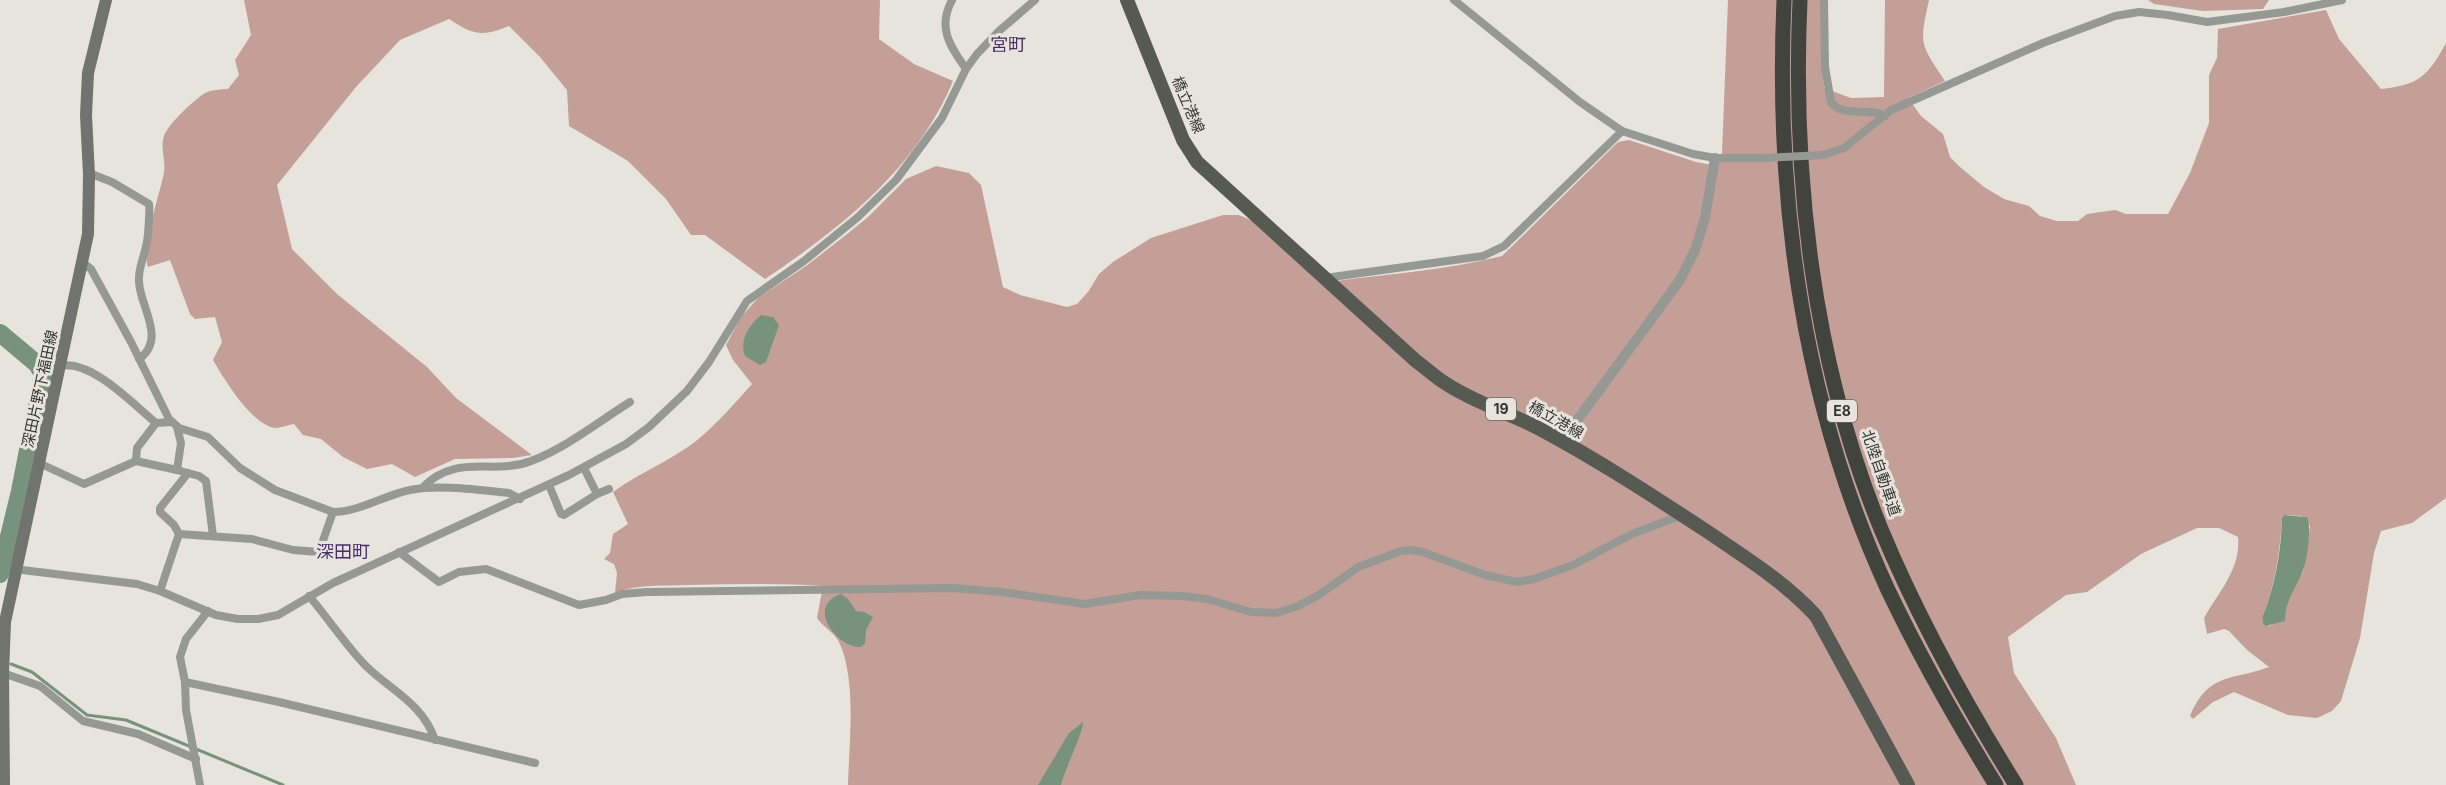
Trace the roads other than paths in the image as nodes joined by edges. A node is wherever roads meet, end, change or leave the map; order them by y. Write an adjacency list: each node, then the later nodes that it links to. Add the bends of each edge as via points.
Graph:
1 (106, 0): 14 (main road, 深田片野下福田線, via 88,73)
2 (952, 0): 10 (street, via 945,15 945,34)
3 (1035, 0): 10 (street, via 999,31)
4 (1126, 0): 16 (main road, 橋立港線 / 19, via 1183,140 1197,162)
5 (1454, 0): 12 (street)
6 (1784, 0): 50 (highway, E8, via 1784,134 1793,253 1802,314 1828,423 1862,526 1888,589 1943,696)
7 (1800, 0): 51 (highway, 北陸自動車道 / E8, via 1803,191 1817,304 1844,418 1880,526 1904,582 1958,687)
8 (1824, 0): 11 (street, via 1825,67 1831,102 1841,110 1878,112)
9 (2342, 0): 11 (street, via 2206,22 2139,12 2115,16 1977,71)
10 (966, 69): 25 (street, via 942,118 880,197 804,261 747,301 710,362 656,421)
11 (1884, 116): 13 (street, bridge, via 1844,148 1823,155)
12 (1622, 131): 13 (street); 16 (street, via 1496,250 1483,256)
13 (1715, 158): 22 (street, via 1705,218 1680,280)
14 (89, 172): 15 (main road, 深田片野下福田線, via 88,234); 17 (street, via 149,204 147,245 138,282 152,334 148,349)
15 (82, 262): 17 (street, via 91,269); 18 (main road, 深田片野下福田線)
16 (1325, 278): 22 (main road, 橋立港線 / 19, via 1445,383)
17 (139, 359): 21 (street)
18 (60, 366): 20 (street, via 76,365 96,375); 24 (main road, 深田片野下福田線)
19 (630, 402): 29 (street, via 531,461 458,468 431,479)
20 (156, 423): 21 (street); 23 (street, via 137,448)
21 (174, 424): 26 (street, via 181,443); 33 (street, via 208,437 240,468 275,490)
22 (1562, 441): 34 (main road, 橋立港線 / 19)
23 (136, 461): 24 (street, via 84,484); 26 (street)
24 (39, 463): 38 (main road, 深田片野下福田線)
25 (584, 468): 28 (street); 31 (street)
26 (177, 470): 27 (street)
27 (188, 473): 35 (street, via 160,508); 36 (street, via 206,481)
28 (549, 485): 31 (street, via 564,515); 32 (street)
29 (422, 488): 32 (street, via 508,493); 33 (street)
30 (609, 489): 31 (street)
31 (597, 494)
32 (520, 499): 37 (street)
33 (333, 512): 36 (street, via 319,552 293,550 252,538)
34 (1682, 515): 37 (street, via 1632,534 1573,565 1517,582 1485,575 1424,552 1401,551 1358,567 1298,606 1266,613 1181,596 1140,595 1085,604 953,588 648,592 579,605 486,569 459,572 439,582); 49 (main road, 橋立港線 / 19, via 1767,572 1816,616)
35 (179, 534): 36 (street); 39 (street)
36 (213, 536)
37 (399, 552): 40 (street)
38 (15, 569): 39 (street); 42 (main road, 深田片野下福田線, via 5,622)
39 (160, 591): 41 (street)
40 (309, 596): 41 (street, via 278,615 258,619 238,619); 44 (street, via 369,669 422,714)
41 (208, 611): 43 (street, via 183,645 180,664)
42 (3, 673): 45 (street, via 40,686 83,721 138,734); 47 (main road, 深田片野下福田線)
43 (185, 682): 44 (street); 45 (street)
44 (435, 740): 46 (street)
45 (196, 759): 48 (street)
46 (535, 763)
47 (4, 785)
48 (200, 785)
49 (1908, 785)
50 (1996, 785)
51 (2016, 785)

